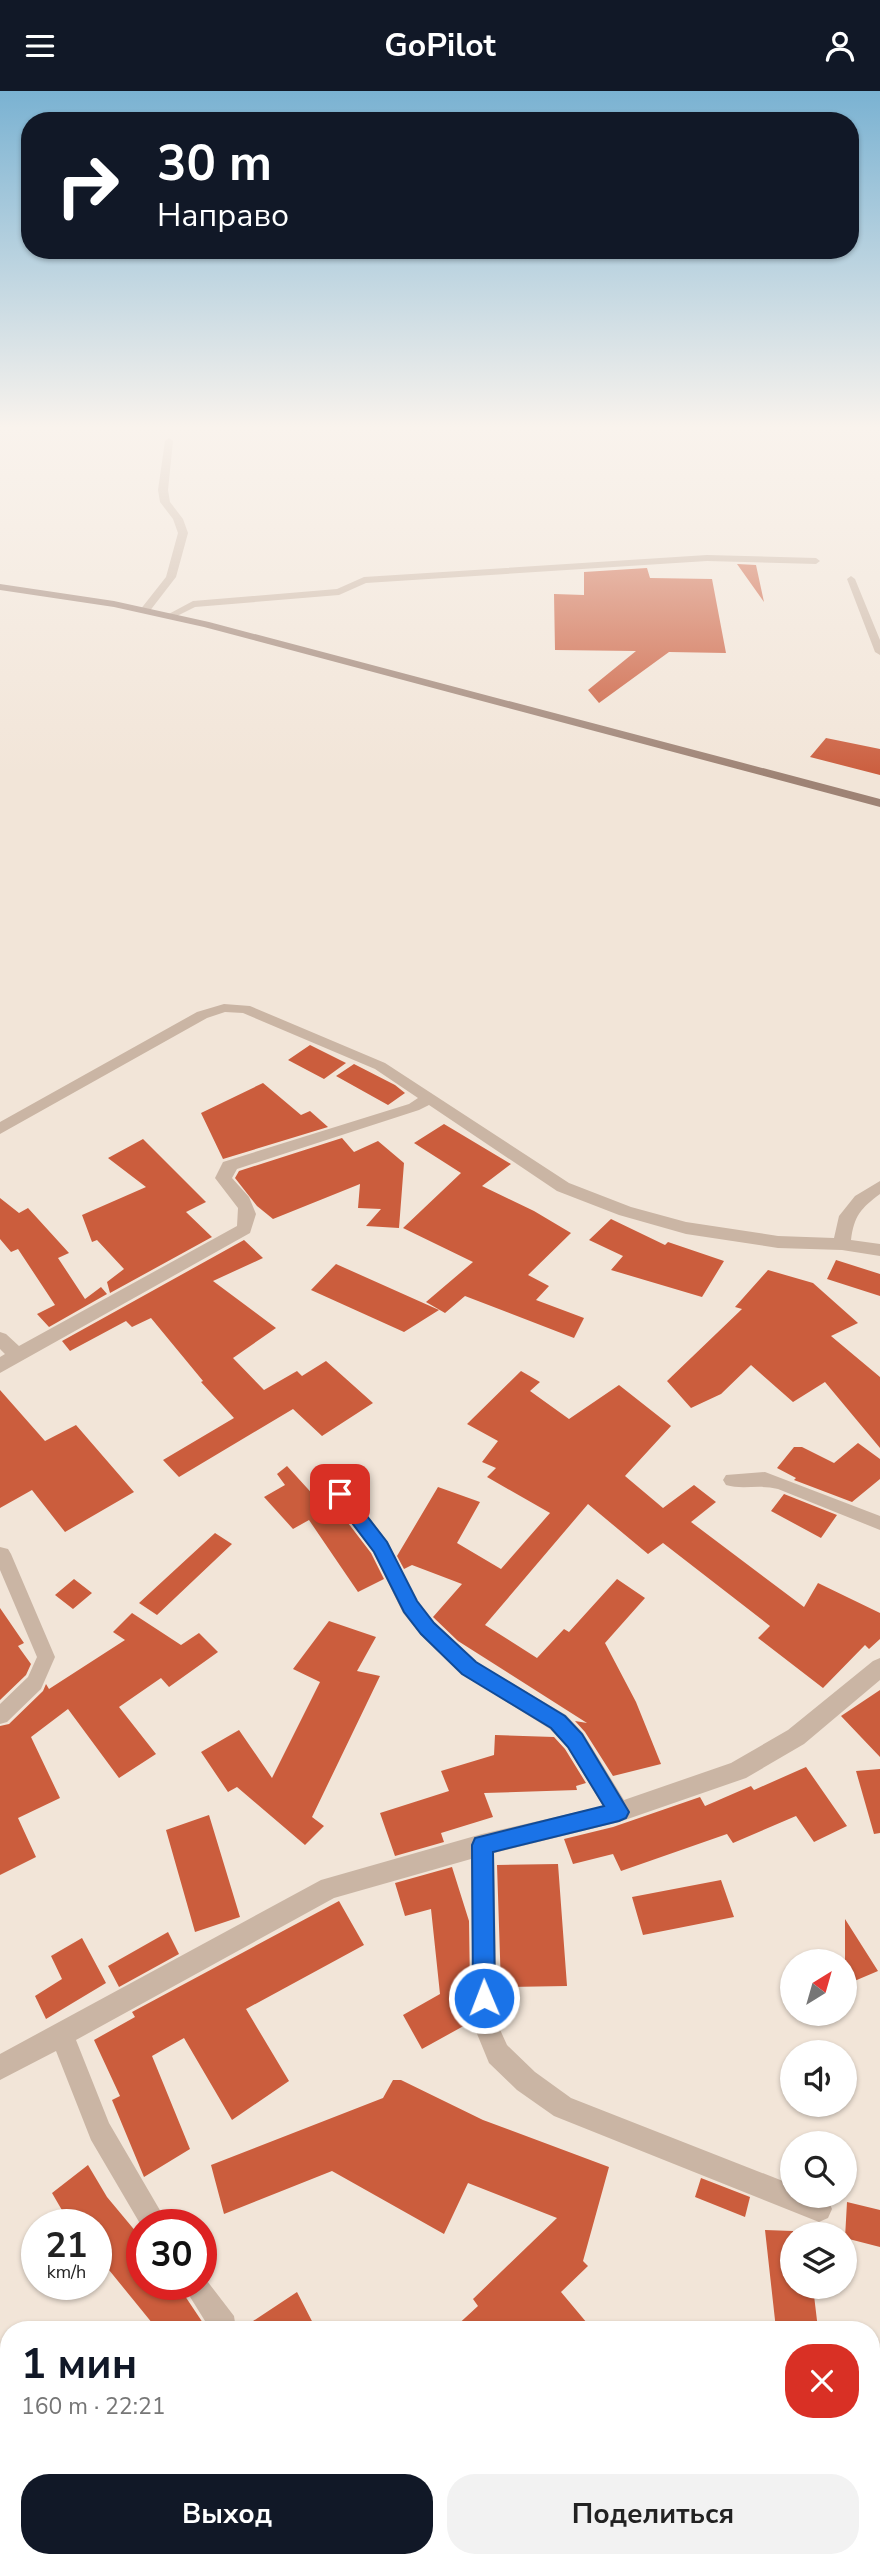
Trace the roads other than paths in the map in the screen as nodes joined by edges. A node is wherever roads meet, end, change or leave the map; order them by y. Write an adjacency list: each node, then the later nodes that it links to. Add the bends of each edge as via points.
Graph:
1 (180, 546): 5 (street, via 171,577)
2 (816, 561): 6 (lane, via 707,558 364,580 339,592 193,604)
3 (851, 579): 7 (lane)
4 (0, 587): 5 (main road)
5 (145, 610): 6 (main road)
6 (170, 616): 8 (main road)
7 (880, 652)
8 (880, 803)
9 (428, 1099): 10 (street, via 380,1066 245,1009 224,1008 191,1021); 12 (street, via 563,1187 625,1211 686,1228 765,1240); 15 (street, via 229,1166 223,1178 248,1207 244,1229)
10 (0, 1129)
11 (880, 1186): 12 (street, via 845,1220)
12 (842, 1244): 13 (street)
13 (880, 1250)
14 (0, 1338): 15 (street)
15 (17, 1355): 16 (street)
16 (0, 1366)
17 (732, 1480): 19 (lane, via 765,1479)
18 (340, 1494): 23 (street, via 380,1547 410,1607 428,1629 469,1668 558,1722 575,1740)
19 (880, 1523)
20 (2, 1554): 22 (lane, via 46,1657 43,1672 30,1689)
21 (880, 1667): 23 (street, via 796,1737 738,1770)
22 (0, 1716)
23 (619, 1812): 24 (street)
24 (482, 1845): 25 (street, via 329,1888); 28 (street, via 485,2024 498,2054 563,2107)
25 (62, 2035): 26 (street); 27 (street, via 100,2131)
26 (0, 2068)
27 (146, 2209)
28 (819, 2209)
29 (206, 2300): 30 (street)
30 (220, 2321)

